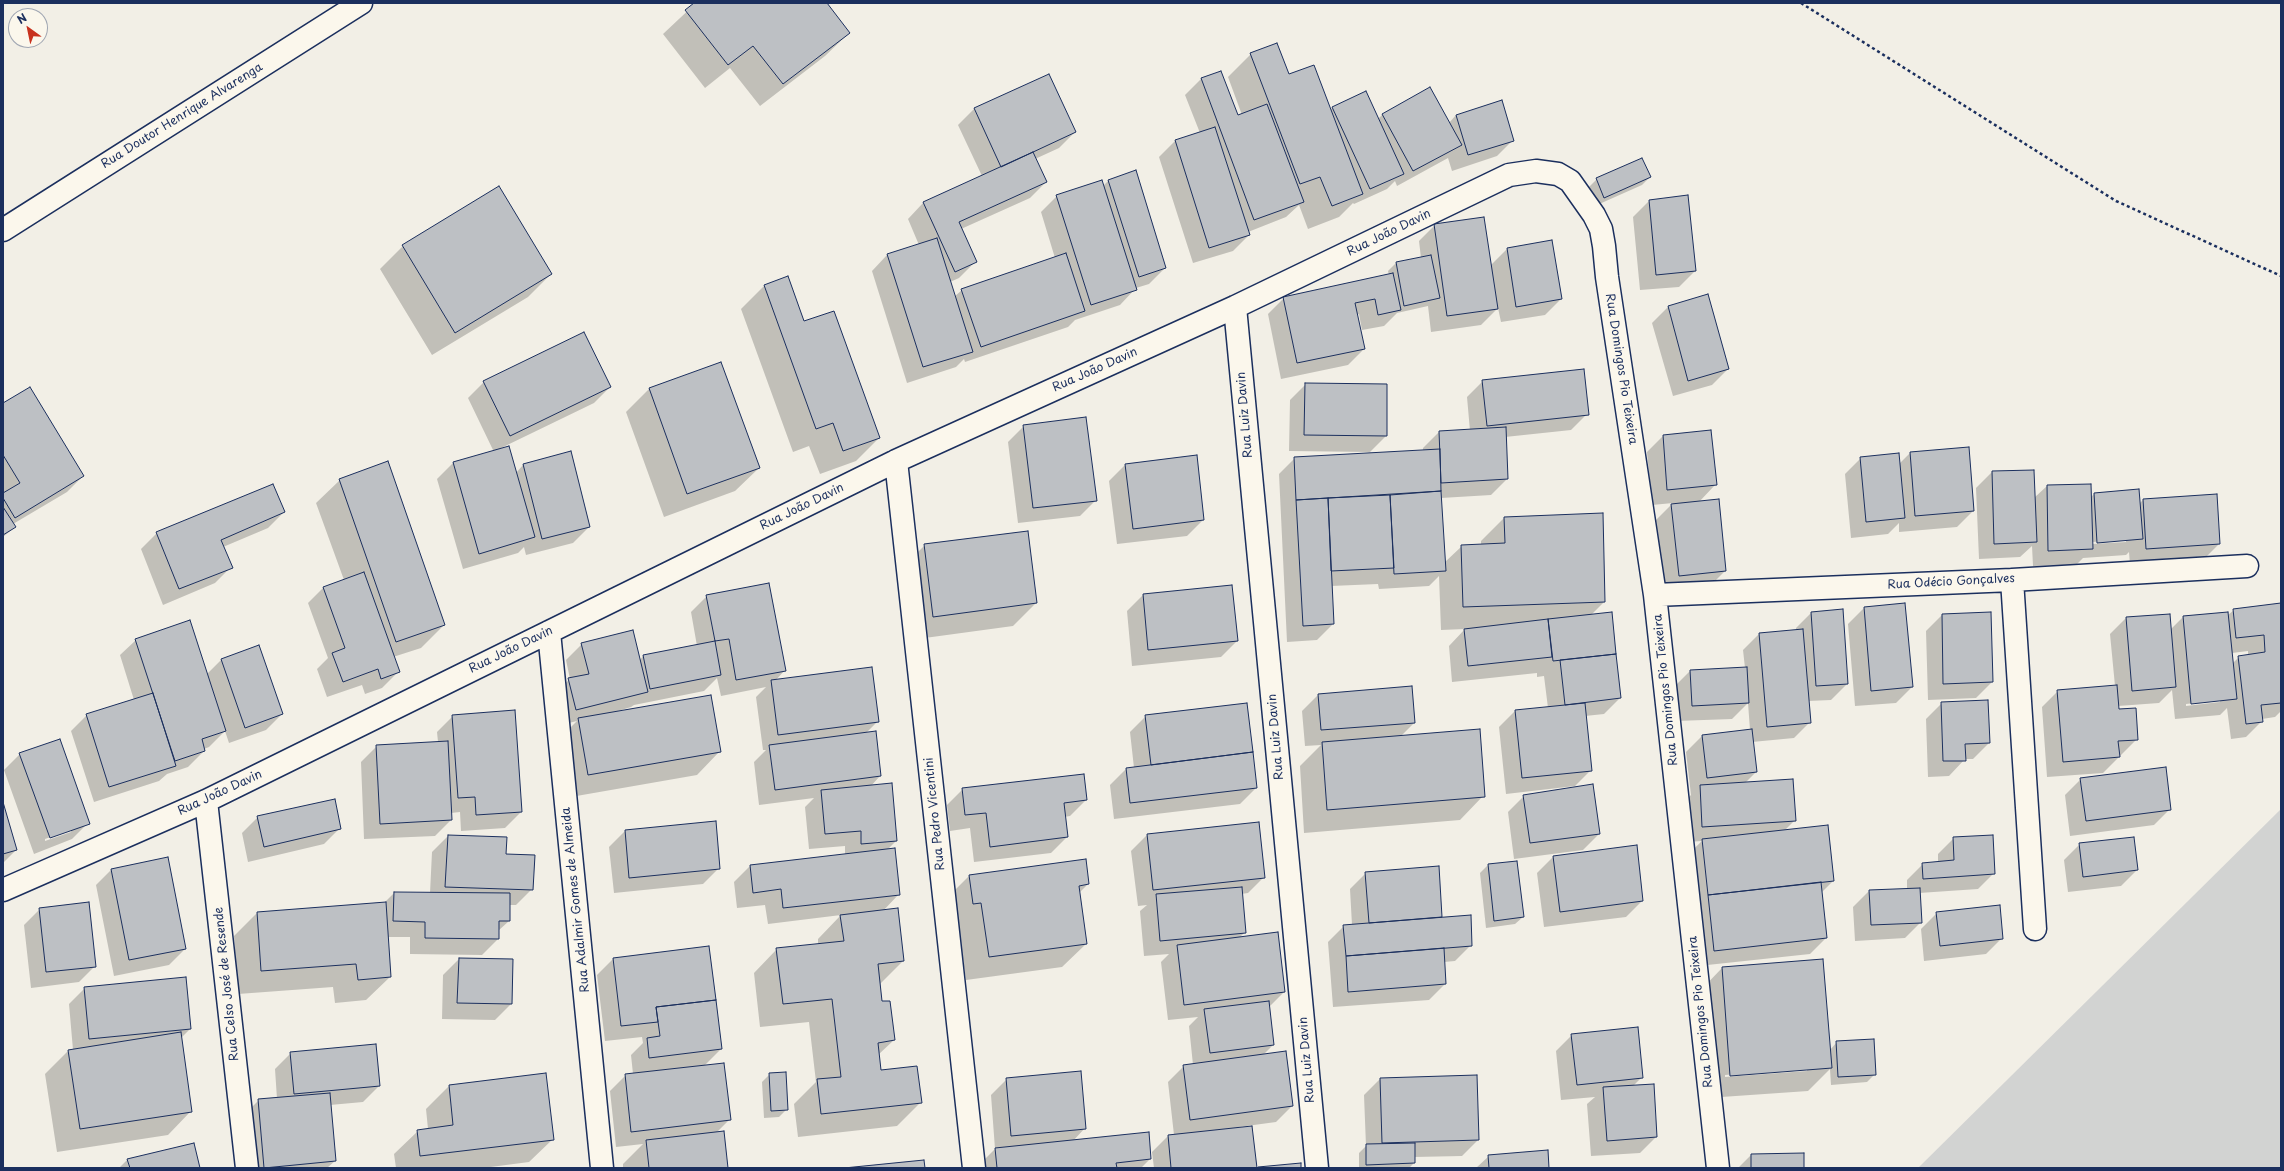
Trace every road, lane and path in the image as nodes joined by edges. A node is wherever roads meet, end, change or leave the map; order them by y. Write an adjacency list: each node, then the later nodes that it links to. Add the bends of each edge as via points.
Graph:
1 (361, 3): 4 (street, Rua Doutor Henrique Alvarenga)
2 (1801, 3): 5 (path, via 2116,201)
3 (1594, 215): 6 (street, Rua João Davin, via 1570,181 1558,174 1536,172 1509,175); 10 (street, Rua Domingos Pio Teixeira, via 1601,229 1604,246)
4 (3, 230)
5 (2281, 276)
6 (1235, 307): 7 (street, Rua João Davin); 18 (street, Rua Luiz Davin)
7 (896, 461): 11 (street, Rua João Davin); 17 (street, Rua Pedro Vicentini)
8 (2247, 566): 9 (street, Rua Odécio Gonçalves)
9 (2012, 580): 10 (street, Rua Odécio Gonçalves); 14 (street)
10 (1655, 595): 19 (street, Rua Domingos Pio Teixeira)
11 (549, 632): 12 (street, Rua João Davin); 16 (street, Rua Adalmir Gomes de Almeida)
12 (206, 801): 13 (street, Rua João Davin); 15 (street, Rua Celso José de Resende)
13 (3, 890)
14 (2035, 930)
15 (247, 1168)
16 (602, 1168)
17 (974, 1168)
18 (1317, 1168)
19 (1718, 1168)

